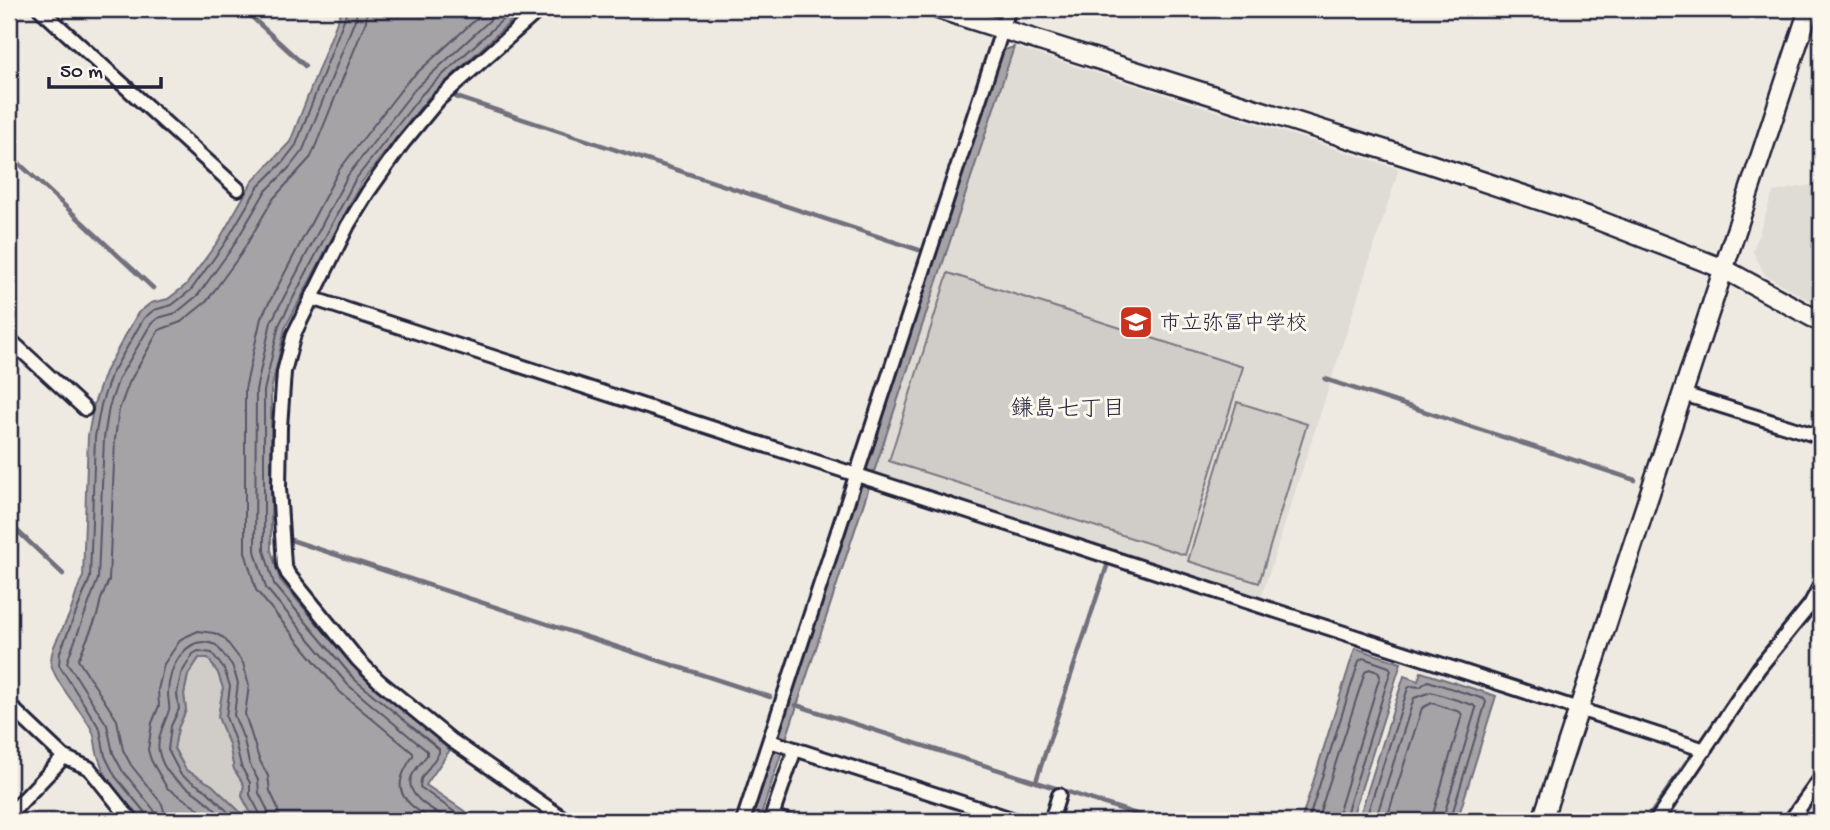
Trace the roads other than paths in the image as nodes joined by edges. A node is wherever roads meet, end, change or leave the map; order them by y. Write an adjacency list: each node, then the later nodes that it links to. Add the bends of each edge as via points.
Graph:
1 (40, 9): 7 (street)
2 (540, 9): 9 (street, via 439,99 402,144 348,225)
3 (938, 9): 6 (street)
4 (1009, 9): 6 (street)
5 (1809, 9): 8 (street)
6 (1003, 29): 8 (street, via 1590,217); 15 (street)
7 (238, 189)
8 (1724, 270): 10 (street); 12 (street)
9 (311, 298): 15 (street); 27 (street, via 293,334 284,372 279,488 288,574 379,681 451,740)
10 (1821, 322)
11 (9, 339): 13 (street)
12 (1684, 394): 14 (street); 18 (street)
13 (85, 409)
14 (1821, 437)
15 (855, 475): 18 (street); 19 (street)
16 (1821, 584): 21 (street)
17 (9, 705): 22 (street)
18 (1580, 710): 21 (street); 32 (street)
19 (770, 741): 20 (street); 28 (street)
20 (792, 748): 29 (street, via 772,816); 30 (street)
21 (1705, 750): 33 (street)
22 (64, 757): 25 (street); 26 (street, via 89,768)
23 (1821, 778): 34 (street)
24 (1059, 795): 31 (street)
25 (9, 815)
26 (134, 821)
27 (567, 821)
28 (743, 821)
29 (787, 821)
30 (1018, 821)
31 (1051, 821)
32 (1542, 821)
33 (1656, 821)
34 (1790, 821)

